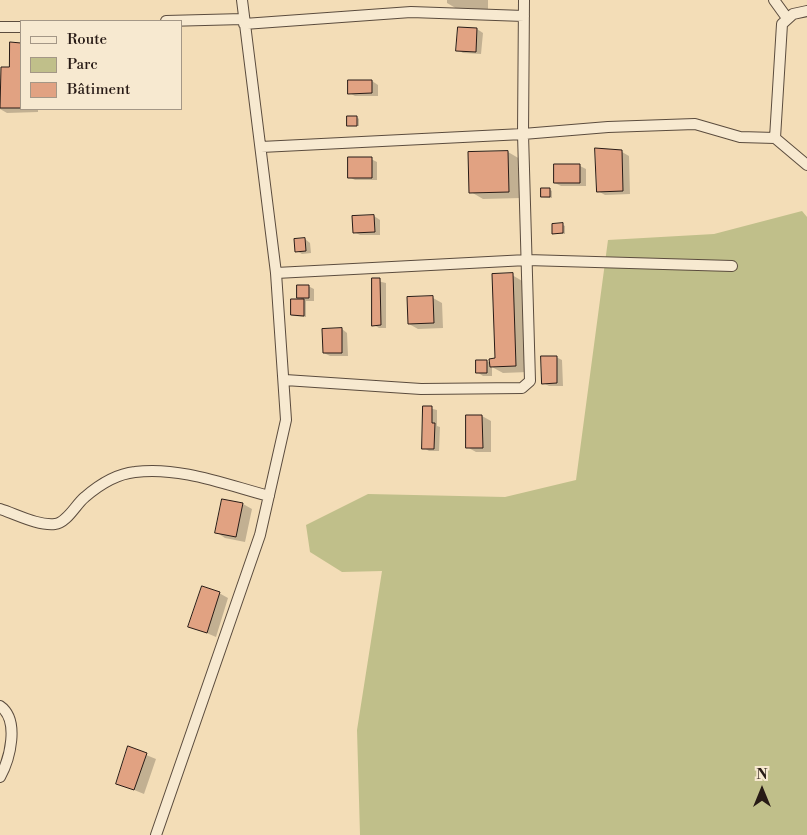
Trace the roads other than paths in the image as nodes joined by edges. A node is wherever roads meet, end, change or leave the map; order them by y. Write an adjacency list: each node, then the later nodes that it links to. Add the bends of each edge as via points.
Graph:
1 (242, 0): 8 (street)
2 (524, 0): 5 (street)
3 (774, 0): 6 (street)
4 (807, 11): 6 (street)
5 (524, 16): 8 (street, via 410,12); 11 (street)
6 (787, 18): 12 (street, via 780,33)
7 (182, 21): 8 (street)
8 (244, 21): 13 (street)
9 (20, 27): 10 (street)
10 (0, 28)
11 (523, 134): 12 (street, via 696,124 740,136); 13 (street); 15 (street)
12 (775, 138): 14 (street)
13 (261, 147): 17 (street)
14 (807, 165)
15 (527, 260): 16 (street); 17 (street); 18 (street, via 530,381 522,388 421,389)
16 (732, 266)
17 (276, 273): 18 (street)
18 (285, 380): 19 (street, via 286,420)
19 (269, 496): 20 (street, via 180,473 136,472 110,479 84,497 56,524 45,524); 23 (street, via 260,535)
20 (0, 509)
21 (0, 706): 22 (street, via 8,716 11,734 9,755)
22 (0, 776)
23 (156, 835)

